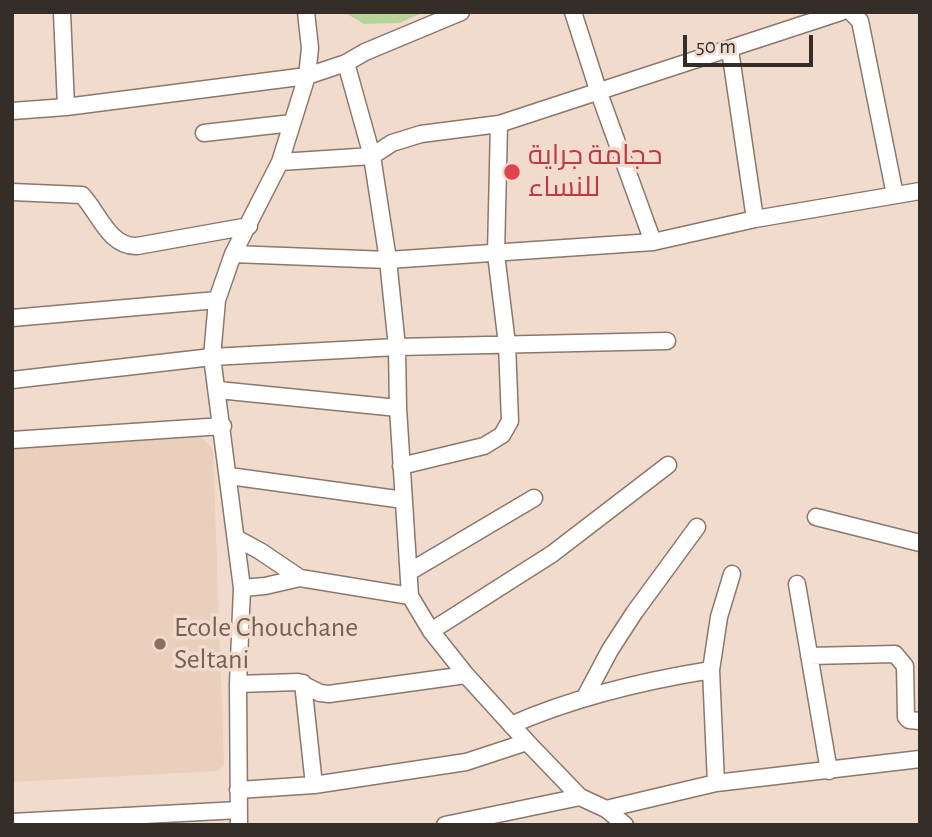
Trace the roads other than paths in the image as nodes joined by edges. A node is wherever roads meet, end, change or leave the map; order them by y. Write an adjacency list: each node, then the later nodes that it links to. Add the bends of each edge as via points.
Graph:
1 (62, 12): 10 (street)
2 (306, 12): 8 (street)
3 (461, 12): 7 (street)
4 (573, 12): 9 (street)
5 (849, 13): 6 (street); 19 (street, via 860,21)
6 (730, 50): 9 (street); 20 (street)
7 (346, 63): 8 (street); 15 (street)
8 (307, 76): 10 (street); 12 (street)
9 (599, 93): 13 (street); 22 (street)
10 (66, 107): 11 (street)
11 (12, 111)
12 (292, 123): 14 (street); 16 (street)
13 (499, 124): 15 (street, via 421,134 391,143); 24 (street)
14 (204, 133)
15 (372, 156): 16 (street); 25 (street)
16 (280, 162): 21 (street)
17 (920, 191): 19 (street)
18 (12, 192): 21 (street, via 82,195 125,246)
19 (895, 195): 20 (street)
20 (755, 219): 22 (street)
21 (248, 226): 23 (street)
22 (653, 242): 24 (street)
23 (233, 254): 25 (street); 26 (street)
24 (496, 254): 25 (street); 29 (street)
25 (388, 260): 30 (street)
26 (218, 300): 27 (street); 31 (street)
27 (12, 318)
28 (667, 341): 29 (street)
29 (507, 344): 30 (street); 38 (street, via 510,421 502,435 484,446)
30 (397, 347): 31 (street); 34 (street)
31 (212, 357): 32 (street); 33 (street)
32 (12, 380)
33 (218, 390): 34 (street); 35 (street)
34 (398, 408): 38 (street)
35 (223, 426): 36 (street); 39 (street)
36 (12, 440)
37 (668, 465): 52 (street, via 552,554)
38 (401, 466): 41 (street)
39 (229, 476): 41 (street); 44 (street)
40 (534, 498): 46 (street)
41 (404, 500): 46 (street)
42 (816, 517): 45 (street)
43 (697, 527): 58 (street, via 634,613)
44 (236, 538): 48 (street); 50 (street)
45 (920, 543)
46 (409, 572): 51 (street)
47 (732, 574): 54 (street, via 719,617)
48 (300, 578): 50 (street); 51 (street)
49 (797, 584): 53 (street)
50 (242, 588): 57 (street)
51 (410, 596): 52 (street)
52 (430, 631): 55 (street)
53 (810, 656): 59 (street, via 895,654 905,666 906,717); 63 (street)
54 (711, 670): 58 (street); 64 (street)
55 (466, 675): 56 (street, via 329,694); 60 (street)
56 (303, 683): 57 (street); 65 (street)
57 (239, 684): 66 (street)
58 (585, 697): 60 (street)
59 (920, 721)
60 (511, 725): 61 (street)
61 (527, 742): 65 (street, via 466,762); 67 (street)
62 (920, 760): 63 (street)
63 (829, 771): 64 (street)
64 (716, 783): 68 (street)
65 (314, 785): 66 (street)
66 (238, 790): 69 (street)
67 (580, 797): 68 (street); 71 (street)
68 (606, 809): 72 (street)
69 (239, 817): 70 (street)
70 (12, 822)
71 (447, 825)
72 (625, 825)

